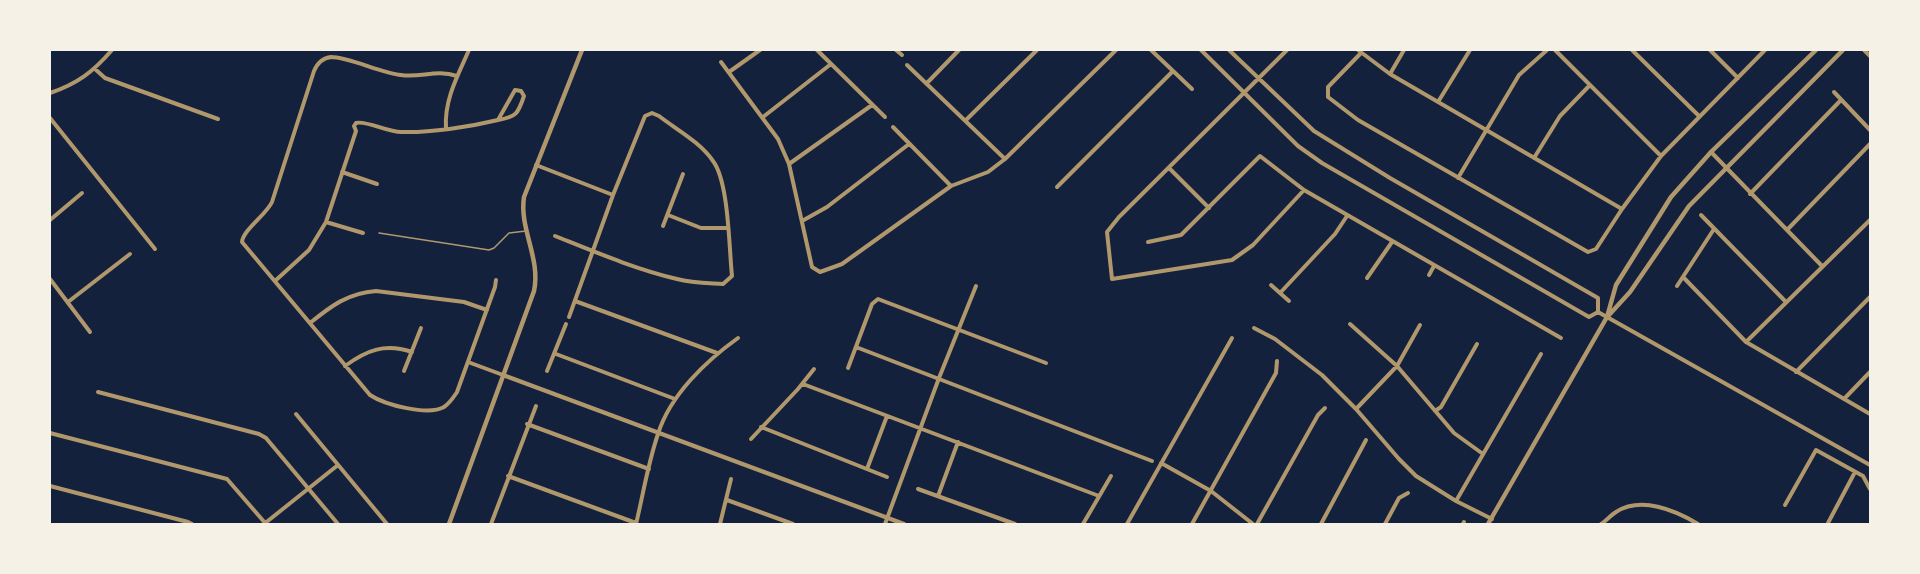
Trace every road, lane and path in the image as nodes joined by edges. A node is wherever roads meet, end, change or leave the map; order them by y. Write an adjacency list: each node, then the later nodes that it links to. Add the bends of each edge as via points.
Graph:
1 (112, 50): 30 (street)
2 (469, 50): 34 (street)
3 (582, 50): 64 (street)
4 (760, 50): 32 (street)
5 (817, 50): 28 (street)
6 (896, 50): 25 (street)
7 (958, 50): 37 (street)
8 (1037, 50): 52 (street)
9 (1116, 50): 62 (street)
10 (1152, 50): 31 (street)
11 (1201, 50): 42 (street)
12 (1229, 50): 36 (street)
13 (1287, 50): 36 (street)
14 (1404, 50): 33 (street)
15 (1470, 50): 44 (street)
16 (1547, 50): 55 (street, via 1519,75)
17 (1555, 50): 38 (street)
18 (1632, 50): 46 (street)
19 (1710, 50): 35 (street)
20 (1765, 50): 35 (street)
21 (1816, 50): 59 (street)
22 (1843, 50): 66 (street)
23 (1864, 50): 26 (street)
24 (1360, 51): 33 (street); 69 (street, via 1328,87 1328,97 1358,120)
25 (902, 56)
26 (1870, 56)
27 (721, 62): 32 (street)
28 (831, 64): 45 (street); 47 (street)
29 (907, 65): 37 (street)
30 (95, 69): 41 (street, via 69,87); 50 (street, via 105,78)
31 (1173, 71): 39 (street); 72 (street)
32 (729, 72): 47 (street)
33 (1390, 74): 44 (street)
34 (457, 76): 54 (street, via 445,109); 106 (street, via 442,72 402,75 331,57 316,66 272,202 242,237 243,244)
35 (1738, 78): 46 (street)
36 (1258, 79): 42 (street); 117 (street, via 1314,131 1598,298)
37 (927, 83): 52 (street)
38 (1590, 85): 60 (street); 61 (street, via 1560,116)
39 (1192, 89)
40 (1834, 92): 43 (street)
41 (50, 93)
42 (1244, 93): 65 (street); 117 (street, via 1298,146 1322,163 1589,317)
43 (1841, 100): 56 (street); 75 (street)
44 (1438, 102): 55 (street)
45 (872, 105): 48 (street); 63 (street)
46 (1700, 116): 60 (street)
47 (763, 117): 63 (street)
48 (885, 117)
49 (50, 118): 96 (street)
50 (218, 119)
51 (498, 120): 51 (street, via 517,113 524,99 521,91 512,93); 54 (street)
52 (966, 120): 62 (street)
53 (893, 126): 57 (street)
54 (446, 128): 67 (street, via 398,132 358,122)
55 (1486, 130): 61 (street); 69 (street)
56 (1870, 130)
57 (909, 144): 71 (street); 84 (street, via 834,202)
58 (1870, 144): 90 (street)
59 (1712, 152): 66 (street); 119 (street, via 1671,197 1616,285)
60 (1661, 156): 78 (street)
61 (1534, 158): 78 (street)
62 (1005, 159): 71 (street, via 988,172)
63 (789, 164): 84 (street)
64 (536, 165): 76 (street); 89 (street, via 523,203)
65 (1169, 168): 73 (street, via 1107,232 1112,279 1232,260 1253,245); 77 (street)
66 (1726, 168): 75 (street); 119 (street, via 1689,206 1630,292)
67 (342, 172): 70 (street); 85 (street)
68 (683, 174): 79 (street)
69 (1458, 178): 78 (street, via 1588,252 1596,249)
70 (378, 184)
71 (951, 186): 84 (street, via 842,264 820,272 812,267)
72 (1057, 187)
73 (1304, 190): 77 (street, via 1260,156); 81 (street)
74 (82, 193): 82 (street)
75 (1750, 194): 90 (street)
76 (613, 195): 87 (street, via 642,119 656,114 715,163 723,183); 97 (street)
77 (1209, 208): 94 (street, via 1181,235)
78 (1622, 209)
79 (668, 215): 86 (street); 87 (street, via 701,228)
80 (1701, 215): 88 (street)
81 (1347, 216): 95 (street); 110 (street)
82 (50, 220)
83 (1870, 220): 100 (street)
84 (802, 221)
85 (326, 222): 91 (street); 106 (street, via 304,255)
86 (663, 226)
87 (727, 228): 97 (street, via 732,276 723,284 680,280)
88 (1714, 229): 102 (street); 115 (street)
89 (527, 230): 92 (lane, via 509,233 489,250); 149 (street, via 536,283)
90 (1787, 230): 100 (street)
91 (363, 233)
92 (379, 233)
93 (555, 236): 97 (street)
94 (1148, 242)
95 (1392, 242): 99 (street); 103 (street)
96 (155, 249)
97 (594, 251): 112 (street)
98 (130, 254): 113 (street)
99 (1434, 266): 101 (street); 130 (street)
100 (1822, 266): 115 (street)
101 (1429, 275)
102 (1683, 277): 109 (street); 131 (street)
103 (1367, 278)
104 (50, 279): 113 (street)
105 (496, 280): 116 (street)
106 (275, 281): 120 (street)
107 (976, 285): 125 (street)
108 (1271, 285): 110 (street)
109 (1677, 286)
110 (1280, 293): 114 (street)
111 (1870, 297): 147 (street)
112 (575, 301): 118 (street); 135 (street)
113 (68, 302): 127 (street)
114 (1289, 302)
115 (1786, 302): 131 (street)
116 (487, 310): 120 (street, via 464,302 376,291 344,298); 139 (street)
117 (1598, 312): 119 (street)
118 (569, 316)
119 (1607, 317): 174 (street); 194 (street)
120 (310, 323): 141 (street)
121 (566, 324): 136 (street)
122 (1350, 324): 142 (street)
123 (1420, 325): 142 (street)
124 (421, 328): 134 (street)
125 (958, 328): 133 (street, via 878,299 872,304); 140 (street); 150 (street)
126 (1254, 328): 157 (street, via 1322,375)
127 (90, 332)
128 (738, 338): 135 (street)
129 (1232, 338): 172 (street)
130 (1561, 338)
131 (1746, 342): 147 (street)
132 (1476, 344): 158 (street, via 1441,407)
133 (856, 347): 143 (street); 150 (street)
134 (412, 352): 141 (street, via 376,348); 145 (street)
135 (717, 353): 153 (street)
136 (556, 354): 146 (street); 153 (street)
137 (1541, 354): 170 (street)
138 (1277, 361): 186 (street, via 1276,373)
139 (468, 362): 141 (street, via 452,400 436,410 379,401); 149 (street)
140 (1046, 363)
141 (345, 366)
142 (1397, 366): 157 (street); 158 (street)
143 (848, 368)
144 (814, 369): 151 (street)
145 (404, 371)
146 (547, 371)
147 (1796, 372): 154 (street)
148 (1870, 372): 154 (street)
149 (503, 375): 166 (street); 202 (street)
150 (939, 378): 164 (street); 171 (street)
151 (803, 384): 161 (street); 163 (street)
152 (98, 392): 183 (street, via 259,434)
153 (675, 399): 166 (street)
154 (1844, 399): 160 (street)
155 (536, 406): 162 (street)
156 (1325, 408): 212 (street)
157 (1356, 409): 191 (street, via 1416,476)
158 (1435, 411): 170 (street, via 1454,433)
159 (296, 414): 173 (street)
160 (1870, 414)
161 (887, 416): 164 (street); 175 (street)
162 (528, 424): 176 (street); 178 (street)
163 (761, 427): 167 (street); 175 (street)
164 (920, 428): 169 (street); 193 (street)
165 (50, 432): 196 (street, via 227,479)
166 (658, 432): 176 (street); 193 (street)
167 (751, 439)
168 (1366, 440): 213 (street)
169 (958, 442): 188 (street); 189 (street)
170 (1483, 454): 191 (street)
171 (1152, 461)
172 (1161, 463): 186 (street); 210 (street)
173 (338, 465): 183 (street); 201 (street)
174 (1870, 465)
175 (867, 469): 180 (street)
176 (650, 470): 197 (street)
177 (1855, 472): 185 (street, via 1866,478); 192 (street, via 1816,450); 195 (street)
178 (508, 476): 197 (street); 203 (street)
179 (1111, 476): 189 (street)
180 (887, 477)
181 (731, 479): 190 (street)
182 (50, 486): 199 (street)
183 (308, 489): 196 (street); 200 (street)
184 (918, 489): 188 (street)
185 (1870, 489)
186 (1211, 491): 211 (street); 212 (street)
187 (1408, 493): 214 (street, via 1399,498)
188 (938, 496): 208 (street)
189 (1099, 496): 209 (street)
190 (727, 500): 204 (street); 205 (street)
191 (1456, 501): 194 (street)
192 (1785, 505)
193 (888, 518): 206 (street); 207 (street)
194 (1492, 519): 215 (street)
195 (1828, 523)
196 (265, 524)
197 (636, 524)
198 (1604, 524): 216 (street, via 1617,511 1637,505 1665,508)
199 (192, 525)
200 (338, 525)
201 (387, 525)
202 (448, 525)
203 (491, 525)
204 (720, 525)
205 (793, 525)
206 (885, 525)
207 (904, 525)
208 (1015, 525)
209 (1083, 525)
210 (1127, 525)
211 (1192, 525)
212 (1255, 525)
213 (1321, 525)
214 (1385, 525)
215 (1488, 525)
216 (1698, 525)

